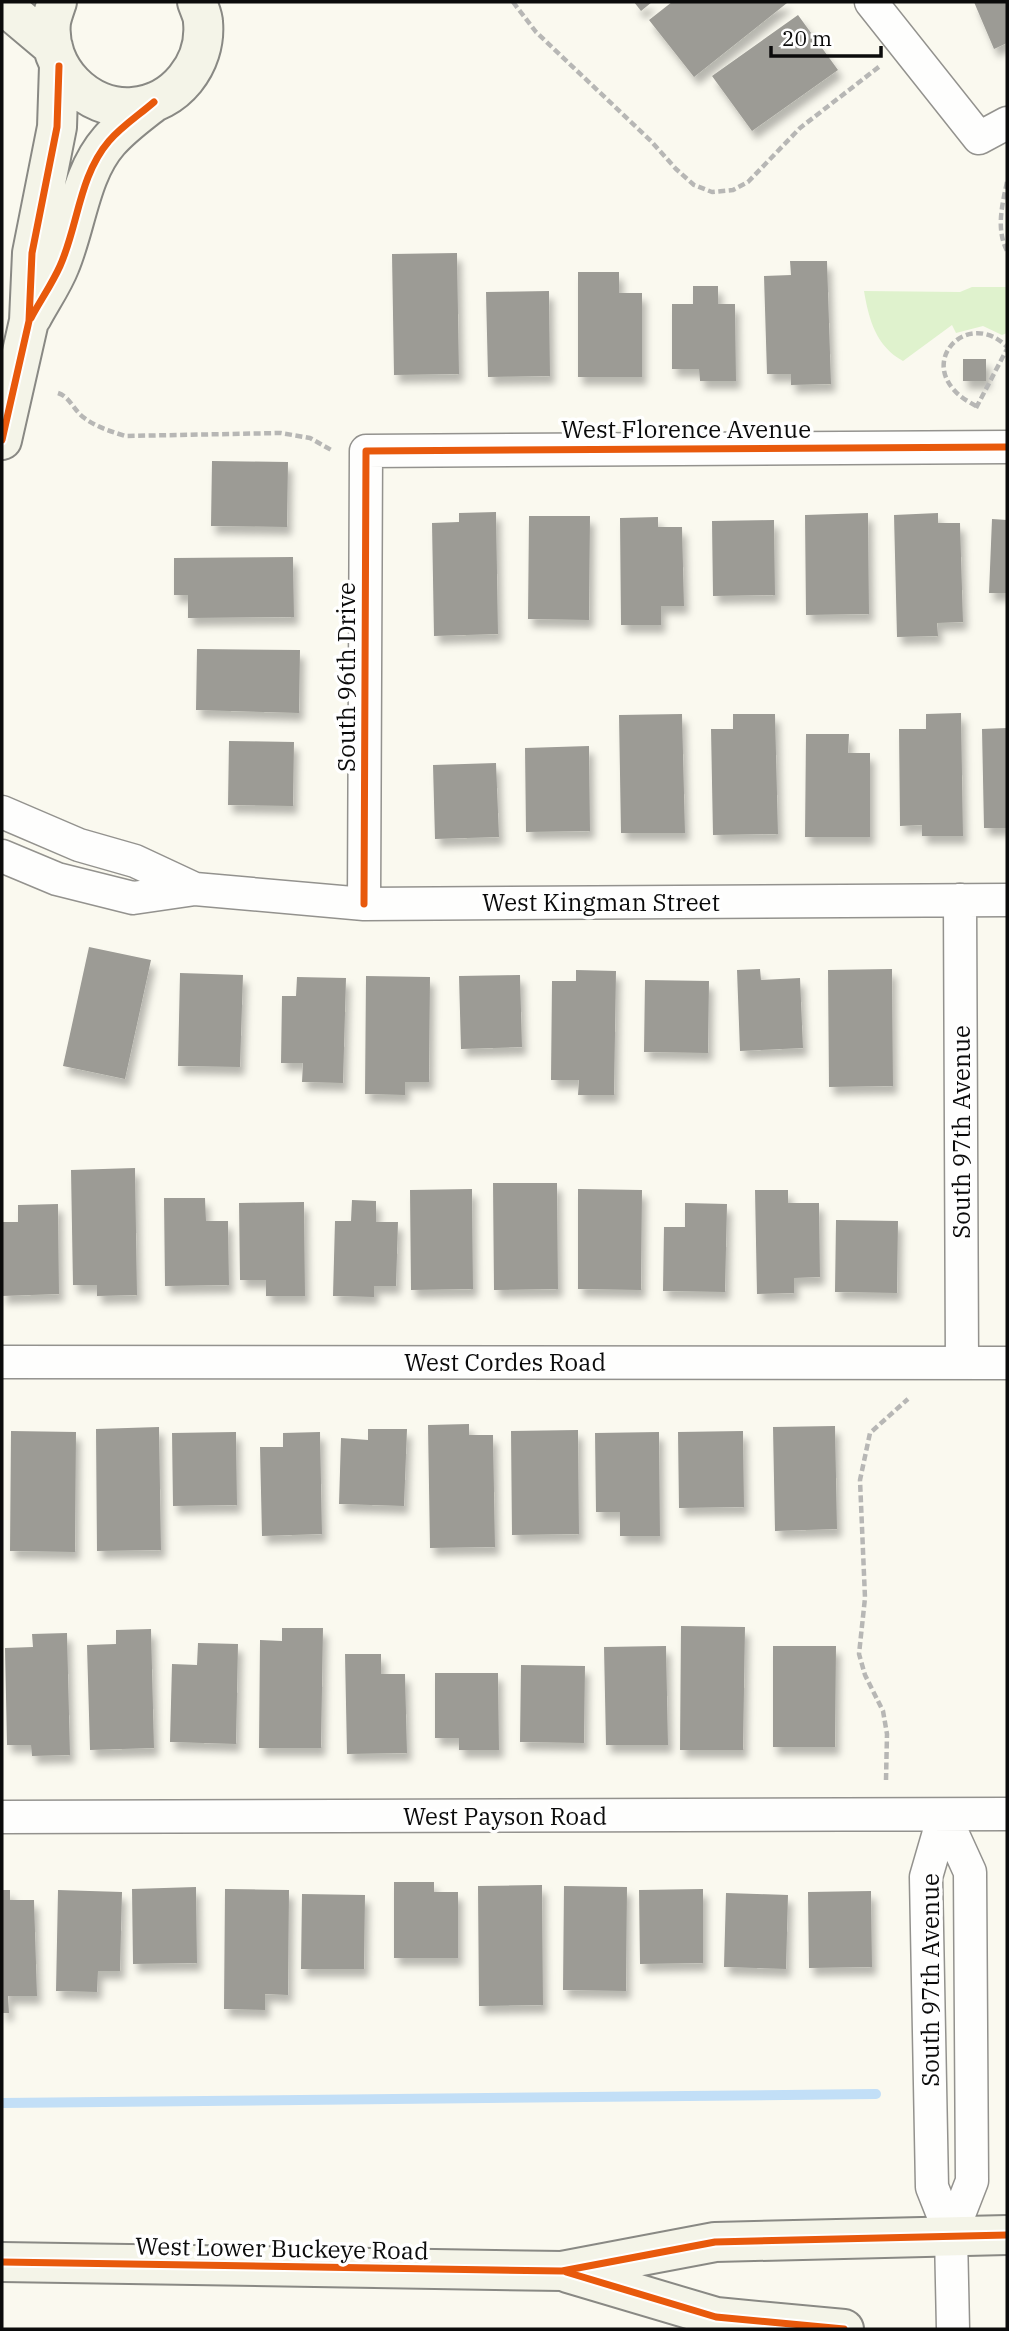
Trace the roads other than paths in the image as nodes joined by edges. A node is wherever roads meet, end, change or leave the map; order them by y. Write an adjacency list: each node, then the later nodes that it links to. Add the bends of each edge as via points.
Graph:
1 (57, 2): 5 (main road, via 51,23)
2 (197, 2): 6 (main road, via 203,21 202,47 193,71 177,90)
3 (871, 2): 7 (street, via 979,138)
4 (2, 4): 5 (main road)
5 (56, 57): 6 (main road, via 72,84 90,97 110,106); 8 (main road, via 57,127 32,253)
6 (154, 103): 8 (main road, via 115,134 97,158 60,266)
7 (1007, 123)
8 (29, 321): 9 (main road)
9 (2, 440)
10 (992, 447): 11 (street, West Florence Avenue)
11 (366, 451): 17 (street, South 96th Drive)
12 (2, 812): 14 (street, West Kingman Street)
13 (2, 856): 14 (street, West Kingman Street, via 57,879 133,898)
14 (195, 889): 17 (street, West Kingman Street)
15 (960, 900): 16 (street, West Kingman Street); 17 (street, West Kingman Street); 19 (street, South 97th Avenue)
16 (1007, 900)
17 (364, 904)
18 (2, 1362): 19 (street, West Cordes Road)
19 (961, 1363): 20 (street, West Cordes Road)
20 (1007, 1363)
21 (944, 1815): 22 (street, West Payson Road); 23 (street, West Payson Road); 24 (street, South 97th Avenue, via 926,1891 932,2187); 24 (street, South 97th Avenue, via 970,1872 972,2181)
22 (1007, 1815)
23 (2, 1817)
24 (951, 2235): 25 (main road, West Lower Buckeye Road); 27 (main road, West Lower Buckeye Road, via 716,2242); 29 (street, South 97th Avenue)
25 (1007, 2235)
26 (2, 2262): 27 (main road, West Lower Buckeye Road)
27 (562, 2271): 28 (main road, West Lower Buckeye Road, via 716,2317)
28 (844, 2329)
29 (953, 2329)

